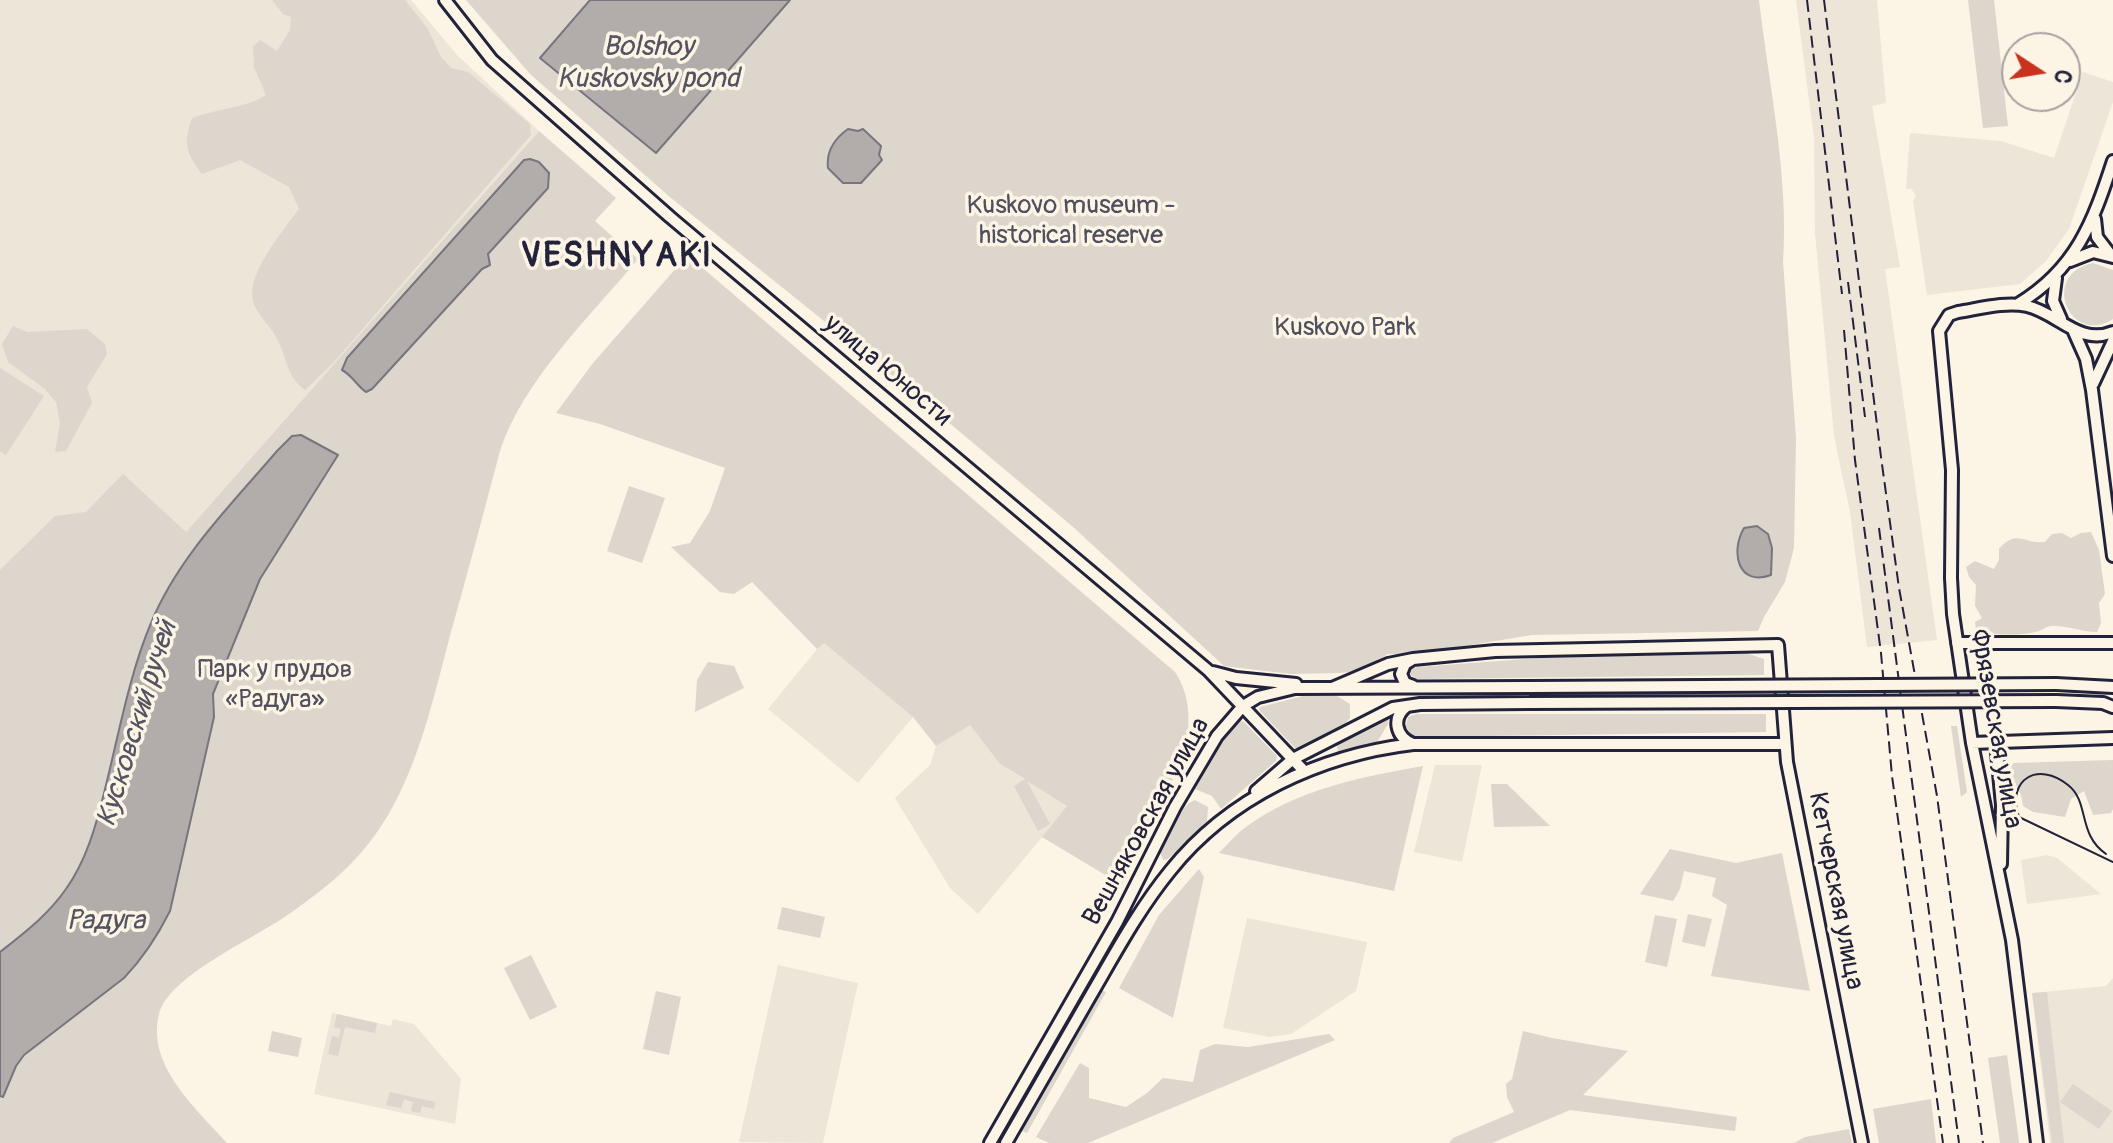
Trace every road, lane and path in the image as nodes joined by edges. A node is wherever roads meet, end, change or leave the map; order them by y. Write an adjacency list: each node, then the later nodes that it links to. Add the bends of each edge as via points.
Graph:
1 (445, 0): 16 (main road, улица Юности, via 492,60 670,217)
2 (2113, 161): 3 (main road)
3 (2095, 215): 4 (main road, via 2097,237); 5 (main road)
4 (2112, 256): 5 (main road, via 2084,253)
5 (2062, 268): 6 (main road); 7 (main road, via 2053,301)
6 (2018, 304): 7 (main road, via 2039,309); 12 (main road, Фрязевская улица, via 1949,315 1938,343 1952,470 1951,578)
7 (2070, 328): 8 (main road, via 2091,336); 10 (main road, via 2086,359)
8 (2113, 332)
9 (2113, 341): 10 (main road)
10 (2092, 390): 11 (main road)
11 (2113, 556)
12 (1957, 643): 13 (main road); 28 (main road, Фрязевская улица)
13 (2113, 643)
14 (1778, 645): 15 (main road, Вешняковская улица, via 1495,651); 29 (main road, Кетчерская улица)
15 (1413, 659): 21 (main road, Вешняковская улица); 22 (main road, via 1402,669 1405,683)
16 (1209, 671): 19 (main road); 25 (main road, улица Юности)
17 (2113, 677): 18 (main road)
18 (2078, 684): 20 (main road); 22 (main road, bridge)
19 (1314, 687): 21 (main road, Вешняковская улица); 25 (main road, Вешняковская улица, via 1268,693)
20 (2113, 687)
21 (1332, 688): 22 (main road)
22 (1443, 689)
23 (1413, 704): 24 (main road, bridge); 30 (main road, via 1401,711 1397,722); 31 (main road, via 1387,711)
24 (2110, 705)
25 (1243, 706): 31 (main road, улица Юности); 35 (main road, Вешняковская улица, via 1205,755)
26 (2113, 736): 27 (main road)
27 (1996, 742): 28 (main road); 34 (main road, via 2002,805)
28 (1972, 743): 34 (main road, Фрязевская улица)
29 (1784, 744): 30 (main road, Вешняковская улица); 37 (main road, Кетчерская улица)
30 (1409, 745): 32 (main road, Вешняковская улица)
31 (1293, 759): 32 (main road, улица Юности); 33 (main road)
32 (1305, 772): 33 (main road, Вешняковская улица)
33 (1240, 806): 36 (main road, Вешняковская улица, via 1193,844 1144,905)
34 (2000, 880): 38 (main road, Фрязевская улица)
35 (990, 1143)
36 (1006, 1143)
37 (1862, 1143)
38 (2037, 1143)

